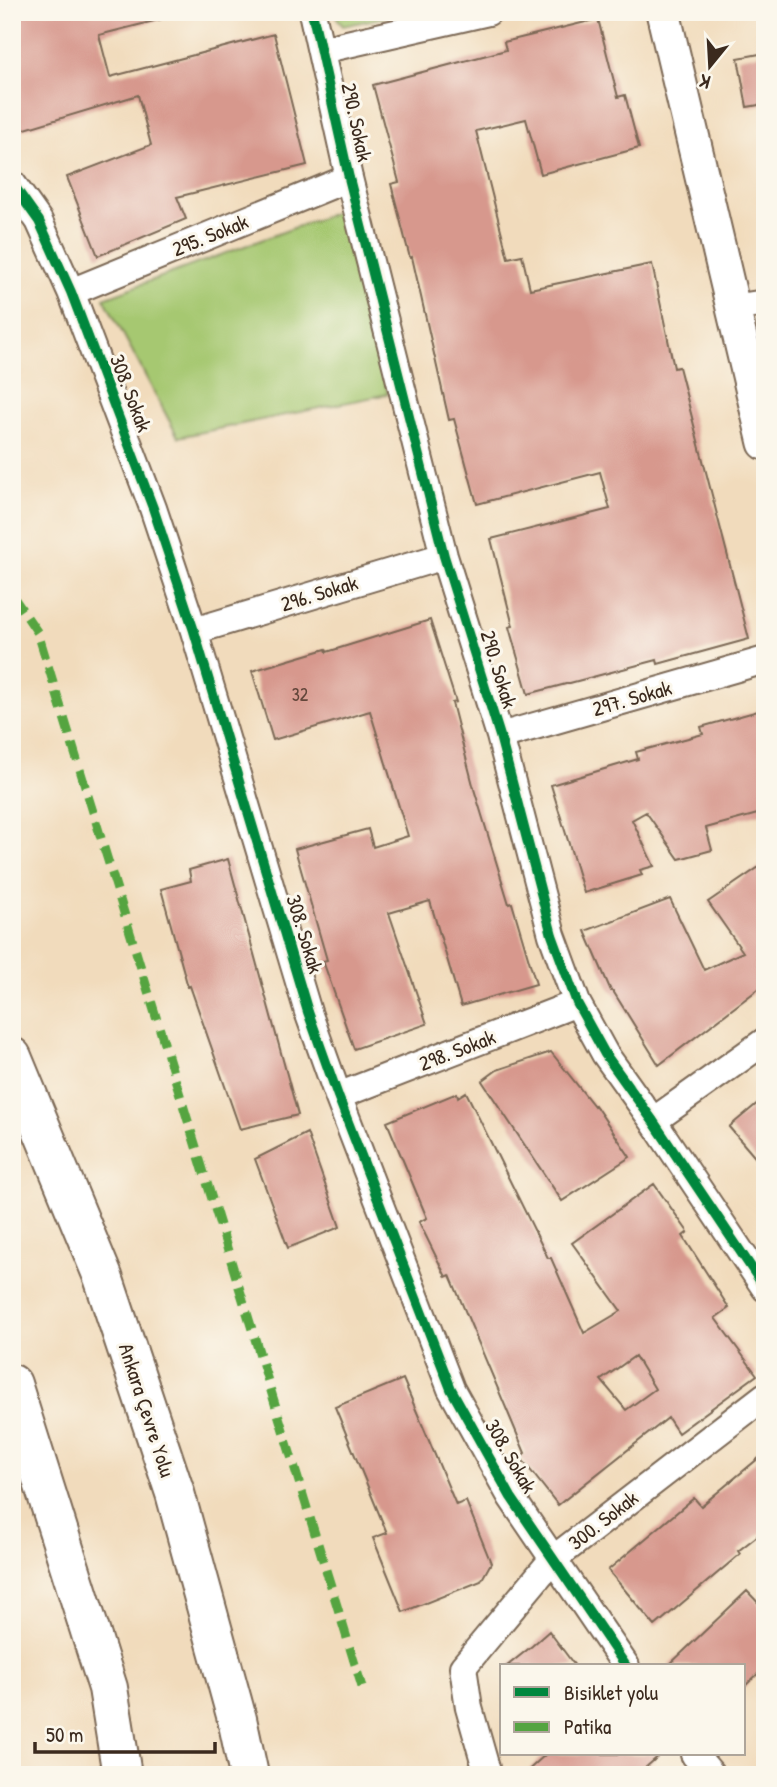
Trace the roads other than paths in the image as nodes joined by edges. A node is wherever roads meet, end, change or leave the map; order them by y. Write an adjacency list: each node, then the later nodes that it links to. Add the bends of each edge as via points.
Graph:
1 (312, 12): 4 (street, 290. Sokak)
2 (488, 12): 4 (street)
3 (663, 12): 8 (street)
4 (321, 50): 5 (street, 290. Sokak)
5 (349, 177): 7 (street, 295. Sokak); 10 (street, 290. Sokak)
6 (12, 183): 7 (street, 308. Sokak, via 38,221)
7 (71, 292): 11 (street, 308. Sokak)
8 (749, 306): 9 (street)
9 (765, 443)
10 (444, 556): 11 (street, 296. Sokak); 13 (street, 290. Sokak)
11 (194, 631): 17 (street, 308. Sokak, via 308,1012)
12 (765, 660): 13 (street, 297. Sokak)
13 (500, 736): 14 (street, 290. Sokak, via 551,935)
14 (577, 1003): 17 (street, 298. Sokak); 18 (street, 290. Sokak, via 605,1054)
15 (765, 1041): 18 (street)
16 (12, 1057): 26 (highway, Ankara Çevre Yolu, via 103,1277 175,1493)
17 (338, 1096): 22 (street, 308. Sokak, via 451,1389)
18 (653, 1121): 19 (street, 290. Sokak)
19 (765, 1288)
20 (12, 1384): 25 (highway, via 108,1688)
21 (765, 1396): 22 (street, 300. Sokak)
22 (552, 1560): 23 (street, 308. Sokak); 27 (street, 300. Sokak, via 463,1667 469,1709)
23 (625, 1664)
24 (696, 1756): 28 (street)
25 (122, 1775)
26 (249, 1775)
27 (488, 1775)
28 (712, 1775)

